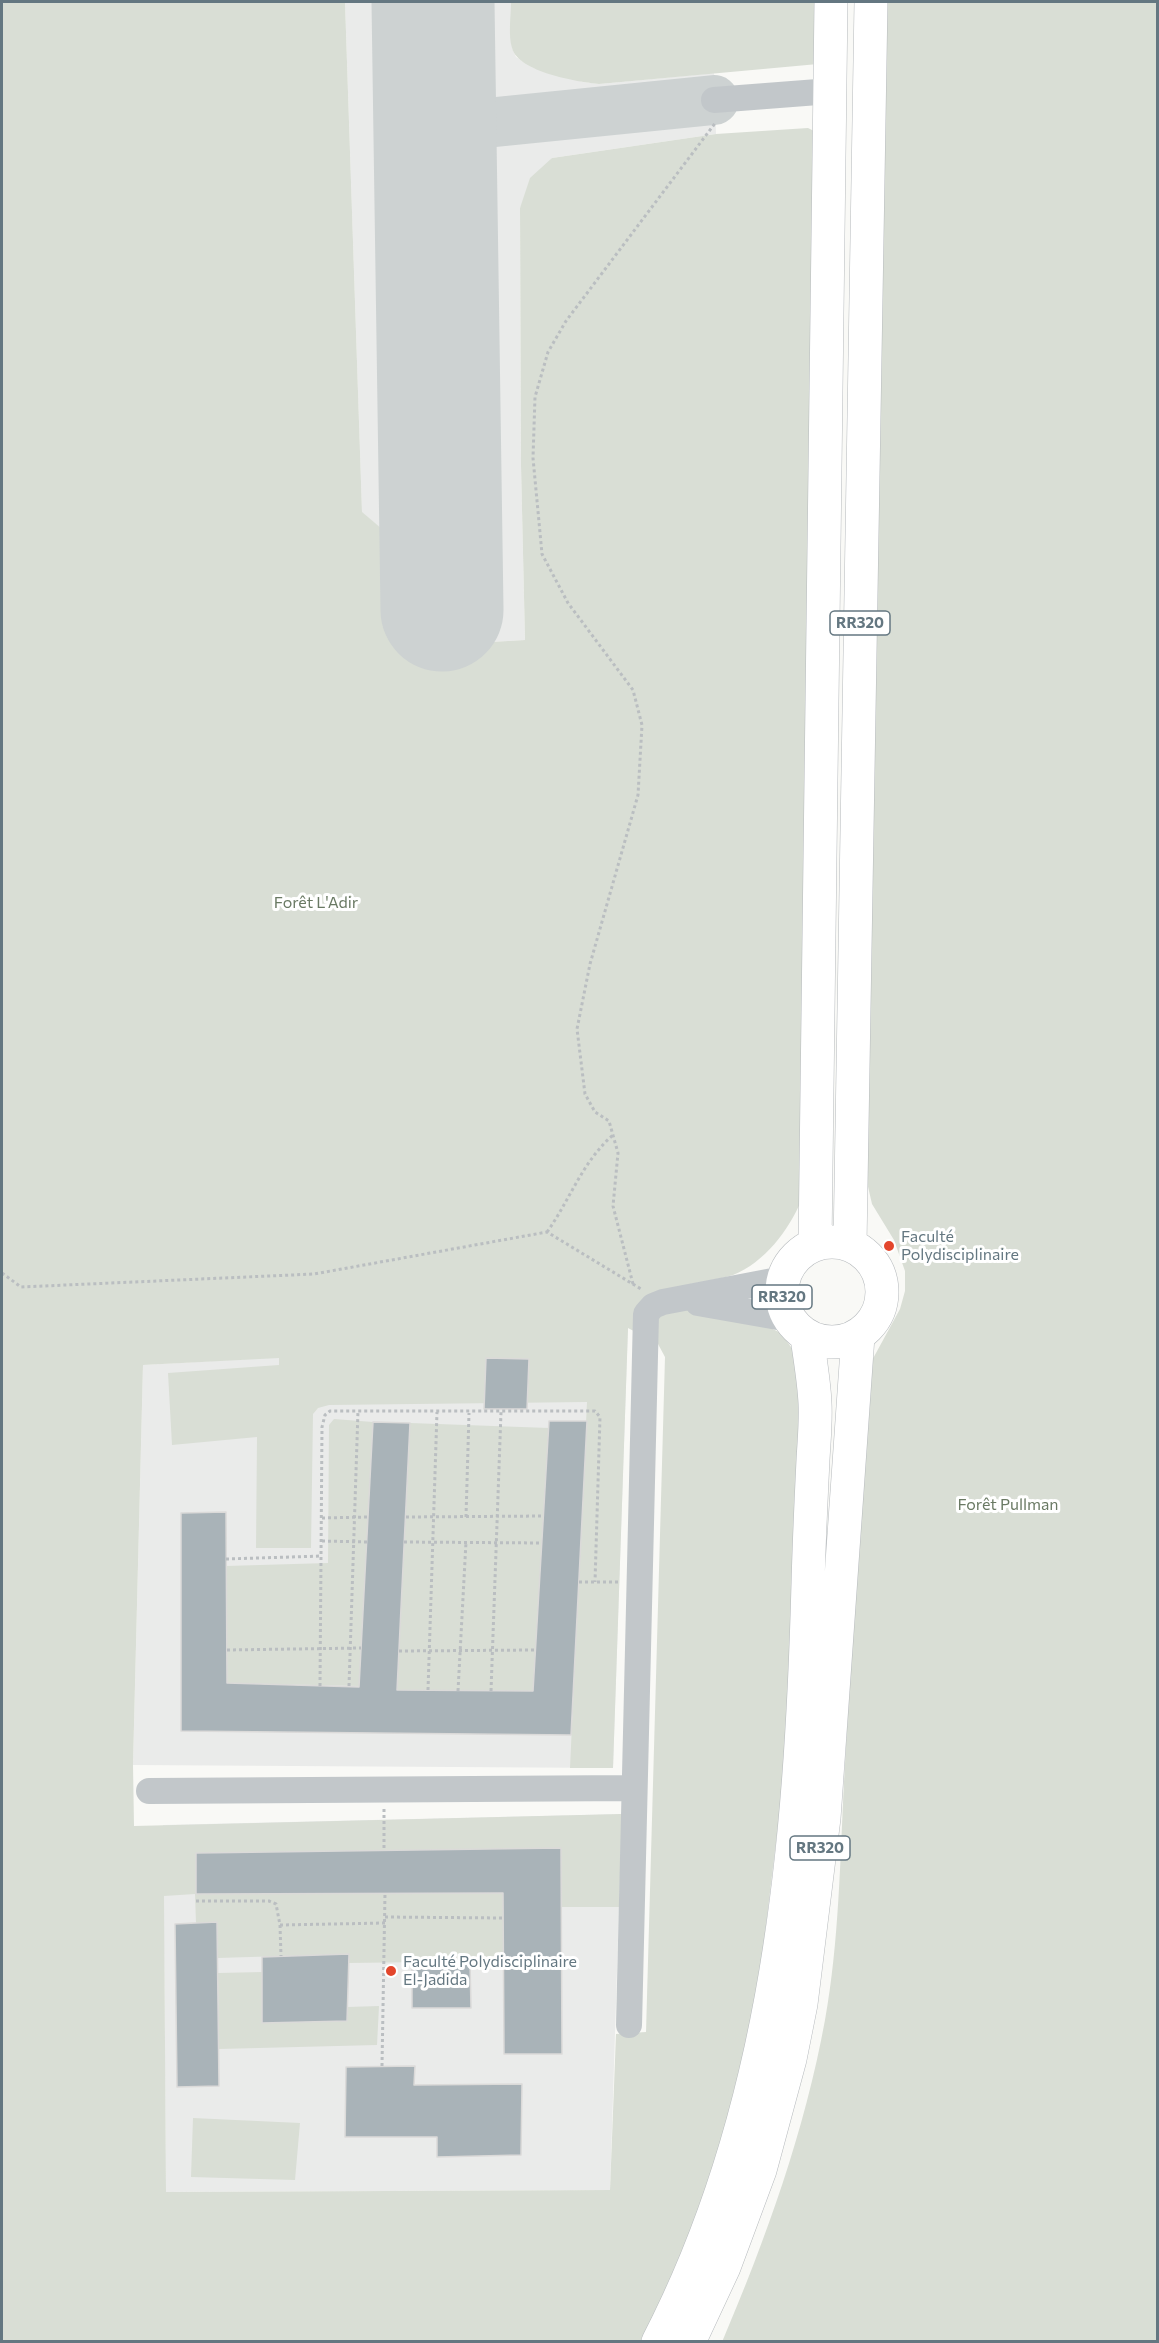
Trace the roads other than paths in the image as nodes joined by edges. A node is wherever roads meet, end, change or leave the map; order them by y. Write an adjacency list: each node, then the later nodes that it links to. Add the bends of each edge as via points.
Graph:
1 (831, 2): 3 (highway, RR320)
2 (872, 2): 6 (highway, RR320)
3 (831, 91): 4 (street); 5 (highway, RR320)
4 (724, 99)
5 (815, 1245): 6 (highway); 7 (highway, RR320, via 801,1252)
6 (850, 1245): 10 (highway, via 866,1254 878,1269 883,1288 873,1324)
7 (783, 1279): 8 (street); 9 (highway, RR320, via 782,1300)
8 (673, 1301): 9 (street); 11 (street, via 653,1306 646,1314)
9 (798, 1328): 10 (highway, via 824,1343); 14 (highway, RR320, via 815,1404 805,1692 790,1875 758,2060 729,2176 678,2304)
10 (858, 1336): 15 (highway, RR320, via 824,1818 801,2004 760,2170 724,2267)
11 (634, 1788): 12 (street); 13 (street)
12 (149, 1791)
13 (629, 2025)
14 (658, 2342)
15 (689, 2342)

